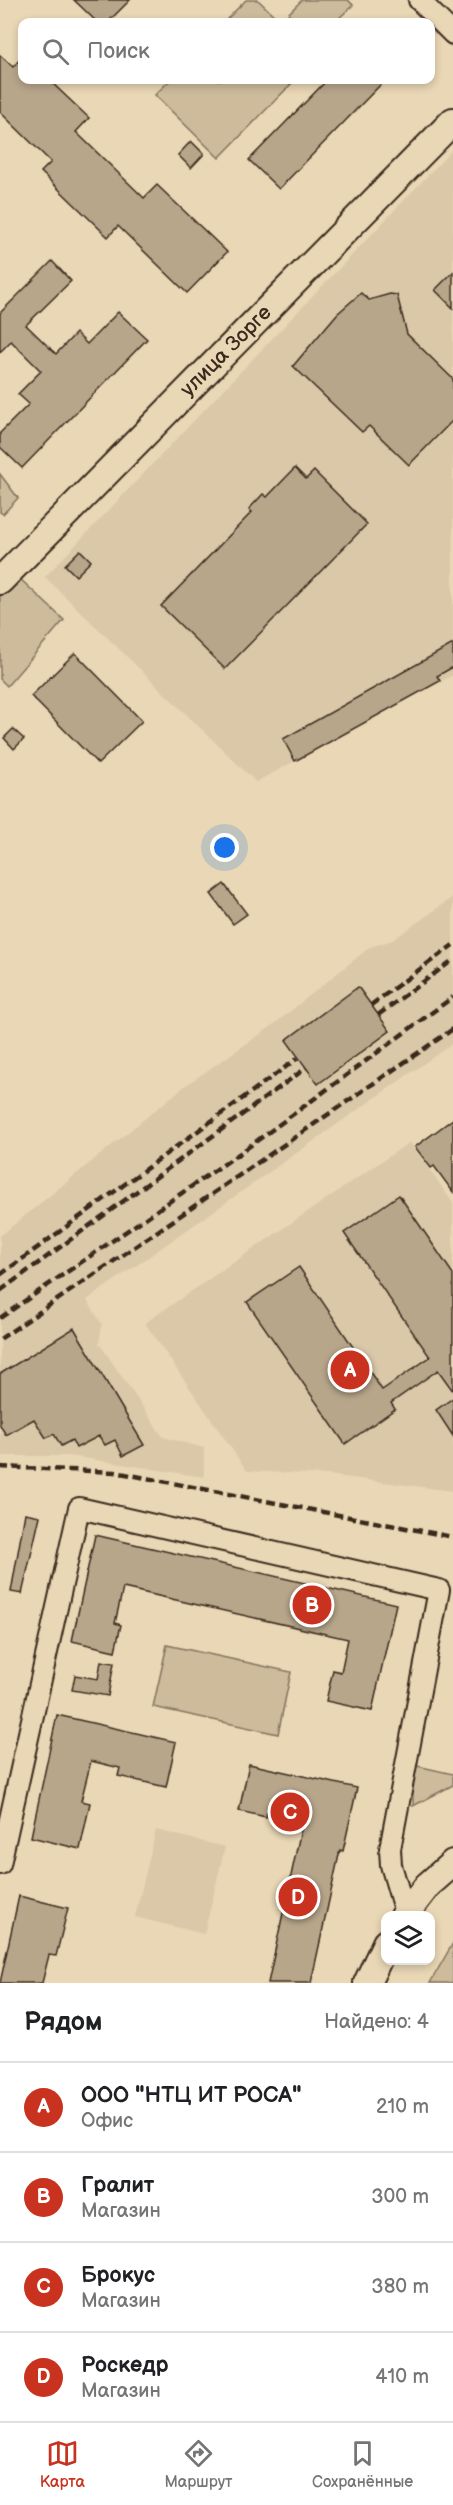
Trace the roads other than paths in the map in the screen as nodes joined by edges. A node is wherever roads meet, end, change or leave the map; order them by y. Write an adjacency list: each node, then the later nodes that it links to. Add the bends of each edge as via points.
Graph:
1 (419, 0): 2 (street)
2 (453, 34)
3 (453, 121): 4 (street, улица Зорге)
4 (0, 581)
5 (453, 1863): 8 (street)
6 (0, 1864): 7 (street, via 79,1508 439,1590 390,1849)
7 (403, 1911)
8 (406, 1911)
9 (381, 1954): 10 (street)
10 (367, 1983)

